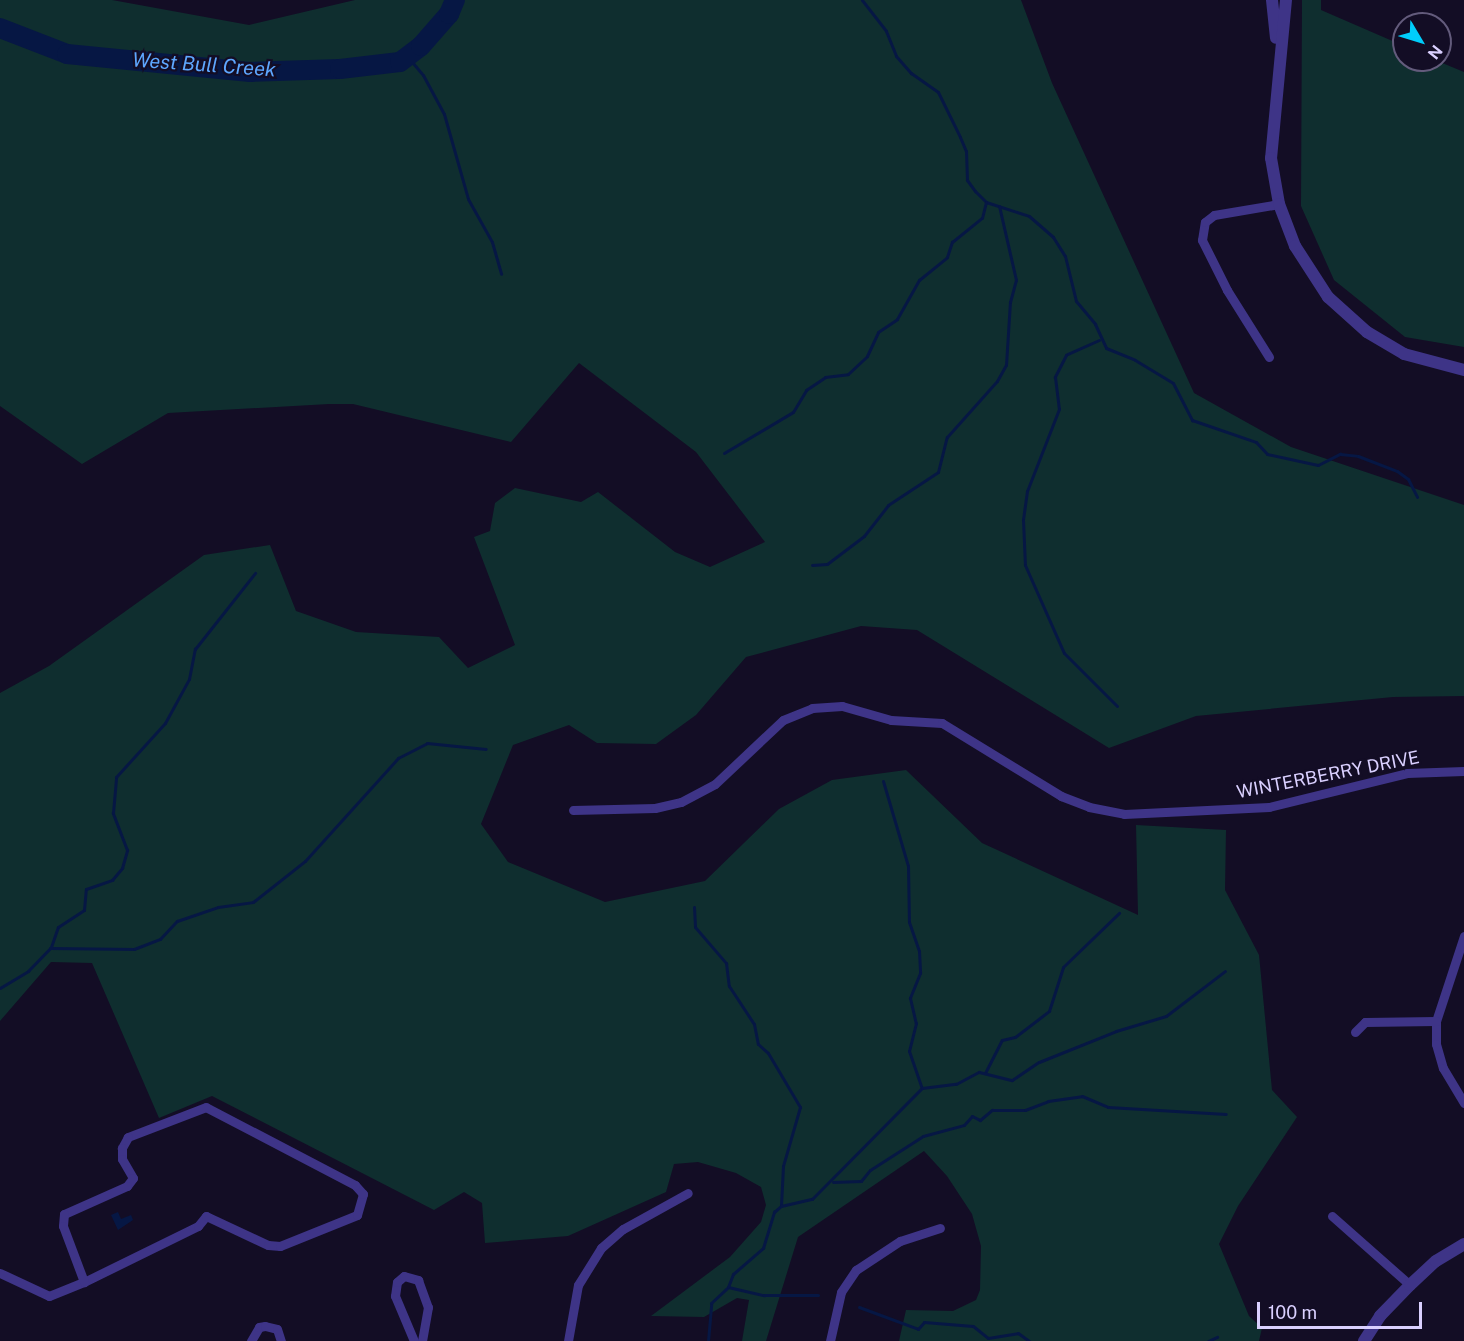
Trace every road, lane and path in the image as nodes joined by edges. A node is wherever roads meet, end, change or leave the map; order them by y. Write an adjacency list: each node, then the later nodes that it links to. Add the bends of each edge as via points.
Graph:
1 (1272, 0): 3 (street)
2 (1286, 0): 3 (street)
3 (1278, 57): 4 (street, via 1271,158)
4 (1279, 204): 5 (street, via 1214,214 1205,222 1202,240 1227,290); 6 (street, via 1312,276 1351,318 1404,354)
5 (1269, 357)
6 (1464, 370)
7 (1464, 771): 8 (street, WINTERBERRY DRIVE, via 1407,773 1269,807 1124,813 1089,807 1061,796 942,723 891,720 842,706 812,708 783,720 715,784 681,802 655,808)
8 (573, 810)
9 (1464, 936): 10 (street)
10 (1436, 1021): 11 (street, via 1365,1022); 12 (street, via 1436,1044 1443,1068)
11 (1355, 1032)
12 (1464, 1103)
13 (688, 1193): 24 (street, via 623,1229 601,1248 578,1285)
14 (1332, 1216): 19 (street)
15 (940, 1228): 25 (street, via 900,1241 856,1270 841,1292)
16 (1464, 1244): 19 (street, via 1436,1261)
17 (0, 1273): 18 (street, via 49,1296)
18 (84, 1282): 18 (street, via 198,1226 206,1216 268,1245 280,1246 357,1215 363,1194 355,1185 206,1107 128,1137 122,1159 133,1178 127,1186 64,1214 63,1226)
19 (1410, 1284): 26 (street, via 1380,1316)
20 (251, 1341): 21 (street, via 259,1328 265,1326 277,1329)
21 (281, 1341)
22 (414, 1341): 23 (street, via 395,1296 397,1282 404,1276 418,1280 428,1307)
23 (422, 1341)
24 (568, 1341)
25 (830, 1341)
26 (1364, 1341)

